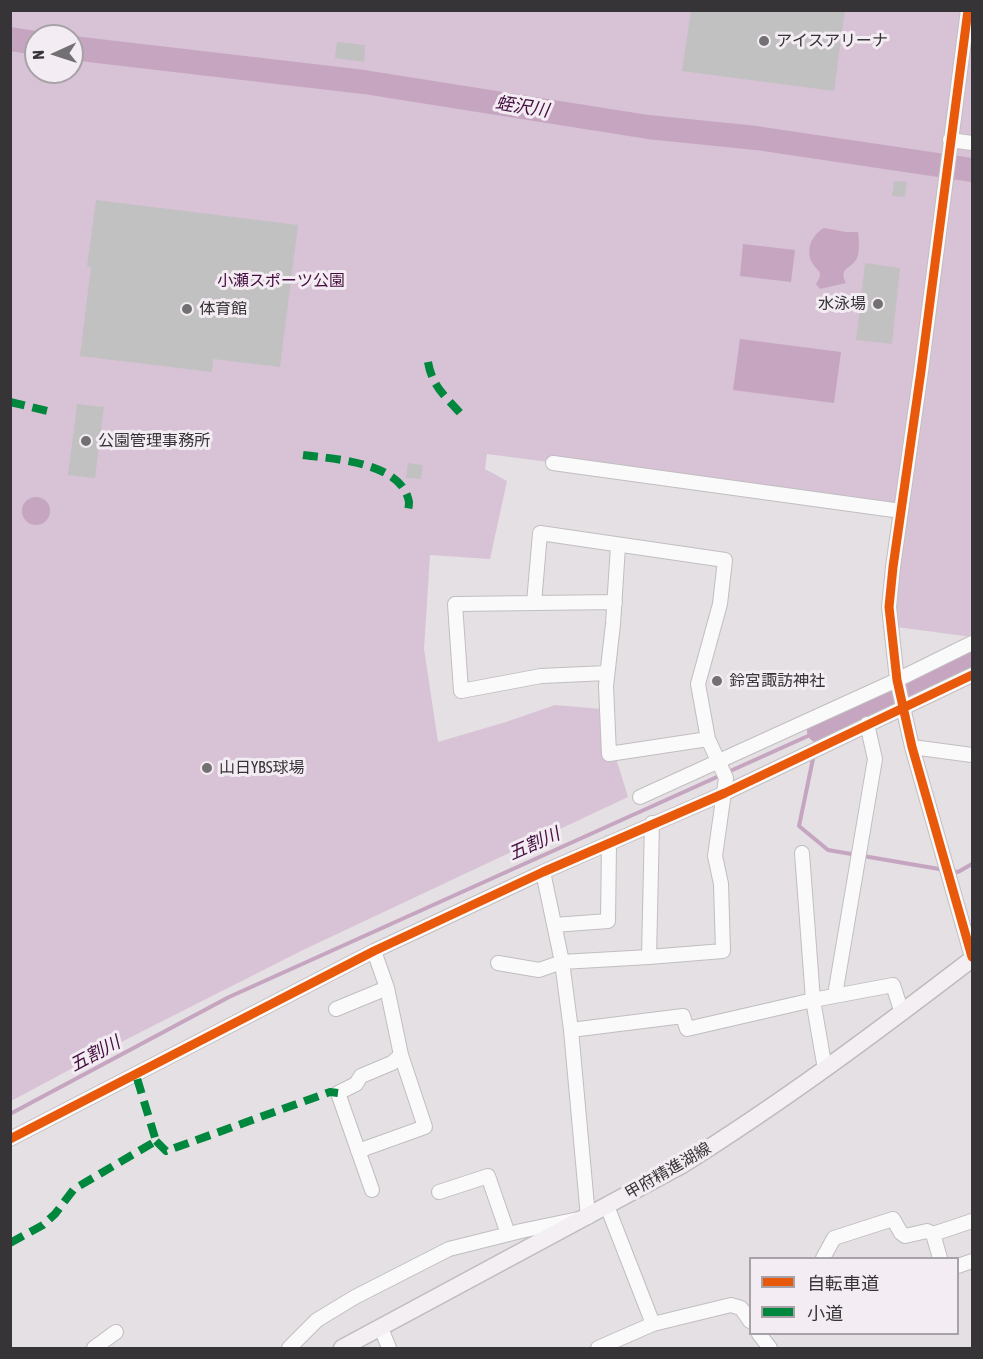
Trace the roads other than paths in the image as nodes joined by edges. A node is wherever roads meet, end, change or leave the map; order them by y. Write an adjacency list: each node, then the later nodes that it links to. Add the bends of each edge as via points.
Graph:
1 (968, 10): 3 (street)
2 (972, 143): 3 (street)
3 (950, 145): 5 (street)
4 (553, 463): 5 (street)
5 (901, 511): 12 (street, via 889,607)
6 (618, 546): 7 (street); 8 (street, via 540,533); 15 (street, via 724,560 720,604 698,684)
7 (615, 602): 8 (street); 10 (street)
8 (534, 603): 10 (street, via 455,604 461,692 540,676)
9 (972, 643): 12 (street)
10 (607, 673): 15 (street, via 609,754)
11 (972, 675): 13 (street)
12 (897, 682): 13 (street); 18 (street)
13 (903, 705): 14 (street); 16 (street)
14 (867, 724): 19 (street); 32 (street, via 875,759)
15 (708, 739): 18 (street)
16 (912, 747): 17 (street); 28 (street)
17 (972, 755)
18 (722, 768): 19 (street); 20 (street)
19 (725, 793): 21 (street); 27 (street, via 715,856 721,884 723,951)
20 (640, 797)
21 (652, 823): 22 (street); 27 (street)
22 (609, 843): 24 (street); 25 (street, via 609,921)
23 (802, 853): 33 (street)
24 (543, 872): 25 (street); 26 (street)
25 (554, 925): 29 (street)
26 (374, 951): 31 (street); 39 (street)
27 (649, 957): 29 (street)
28 (972, 958): 35 (main road, 甲府精進湖線)
29 (561, 962): 30 (street, via 540,970); 36 (street)
30 (498, 963)
31 (387, 988): 34 (street); 37 (street)
32 (835, 995): 33 (street); 35 (street, via 893,986)
33 (813, 1000): 36 (street, via 687,1029 683,1016); 38 (street)
34 (336, 1009)
35 (902, 1013): 38 (main road, 甲府精進湖線)
36 (571, 1030): 44 (street)
37 (401, 1055): 40 (street, via 338,1093); 40 (street, via 425,1127)
38 (825, 1070): 43 (main road, 甲府精進湖線, via 682,1165)
39 (10, 1139)
40 (358, 1150): 41 (street)
41 (372, 1190)
42 (439, 1192): 46 (street, via 488,1176)
43 (607, 1206): 44 (main road, 甲府精進湖線); 51 (street)
44 (588, 1217): 46 (street); 52 (main road, 甲府精進湖線)
45 (972, 1221): 47 (street)
46 (508, 1234): 56 (street, via 449,1249 365,1292 317,1320)
47 (933, 1234): 48 (street, via 927,1231 905,1236 893,1219 834,1238); 49 (street)
48 (824, 1257)
49 (940, 1257)
50 (746, 1305): 51 (street, via 731,1305)
51 (653, 1324): 59 (street)
52 (381, 1328): 57 (main road, 甲府精進湖線); 58 (street)
53 (116, 1332): 55 (street)
54 (760, 1335): 60 (street)
55 (94, 1348)
56 (289, 1348)
57 (342, 1348)
58 (388, 1348)
59 (598, 1348)
60 (770, 1348)

